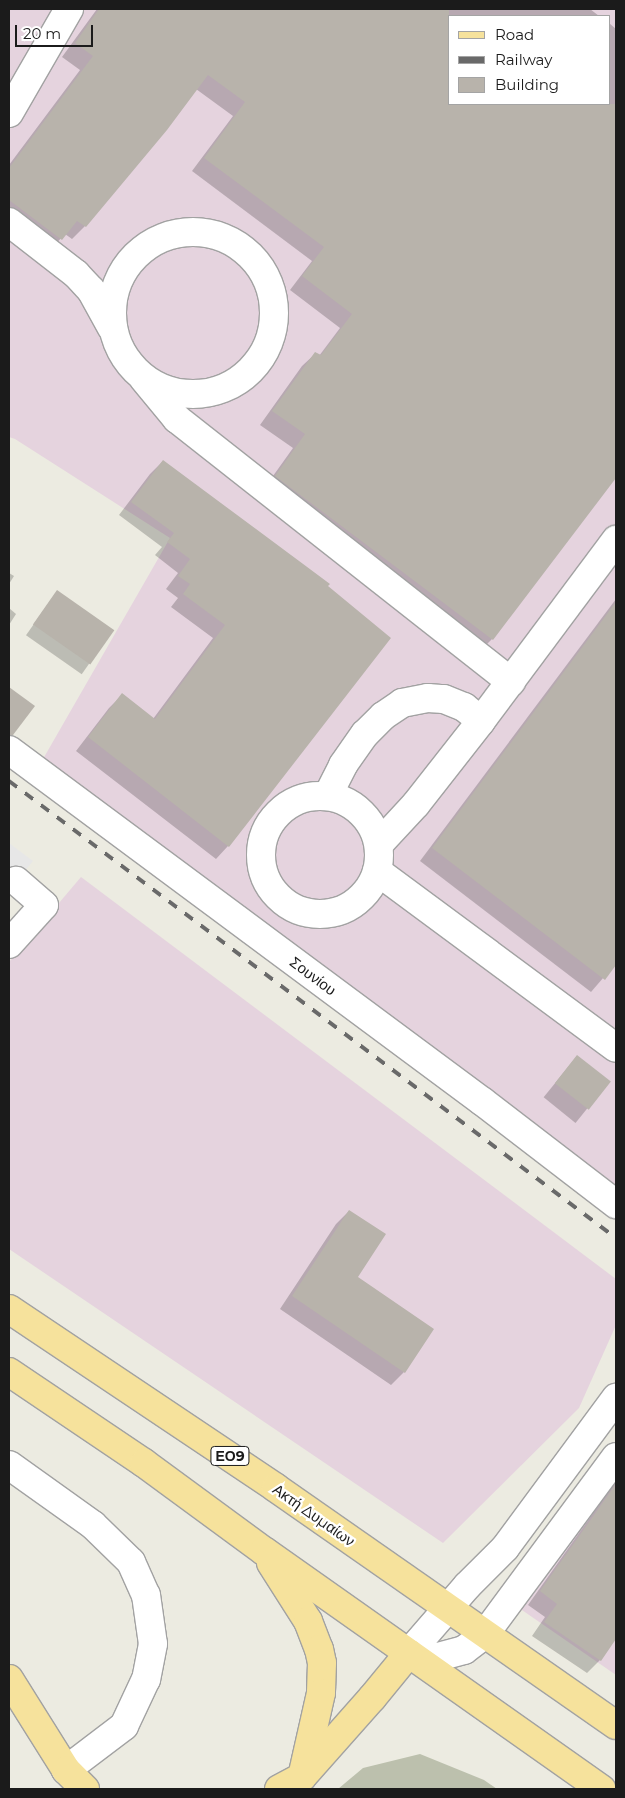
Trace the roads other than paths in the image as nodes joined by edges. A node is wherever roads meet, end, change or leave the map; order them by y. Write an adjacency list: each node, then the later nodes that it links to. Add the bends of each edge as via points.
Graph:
1 (69, 9): 2 (street)
2 (9, 113)
3 (9, 222): 4 (street, via 76,274 91,290)
4 (116, 337): 5 (street, via 130,364); 5 (street, via 114,295 121,275 133,258 169,235 210,233 230,240 248,252 265,274 273,300 273,328 263,354 245,375 221,389 194,394 166,390)
5 (142, 376): 7 (street, via 177,419)
6 (616, 540): 7 (street)
7 (510, 682): 8 (street)
8 (481, 721): 10 (street, via 464,706 444,699 428,698 402,703 365,734 343,765); 11 (street, via 416,804)
9 (9, 750): 16 (street, Σουνίου)
10 (328, 796): 11 (street, via 343,799 356,807 366,817); 12 (street, via 315,795 295,801 278,812 270,823 261,848 264,875 270,887 289,906 315,914 329,914 354,904 372,884)
11 (379, 844): 12 (street)
12 (377, 871): 15 (street)
13 (16, 881): 14 (street, via 44,905)
14 (9, 944)
15 (616, 1048)
16 (616, 1204)
17 (9, 1309): 24 (main road, Ακτή Δυμαίων / ΕΟ9, via 268,1482)
18 (9, 1372): 23 (main road, via 144,1463)
19 (616, 1398): 20 (street)
20 (589, 1435): 21 (street); 24 (street, via 505,1548)
21 (616, 1456): 25 (street)
22 (9, 1464): 29 (street, via 93,1525 131,1562 146,1595 153,1644 146,1679 124,1726)
23 (264, 1551): 26 (main road); 30 (main road, via 308,1621 322,1663 321,1693)
24 (448, 1608): 25 (main road, Ακτή Δυμαίων / ΕΟ9); 26 (street)
25 (485, 1634): 26 (street, via 464,1650 438,1657); 28 (main road, Ακτή Δυμαίων / ΕΟ9)
26 (409, 1653): 30 (main road, via 372,1698); 32 (main road)
27 (9, 1679): 29 (main road)
28 (616, 1725)
29 (66, 1770): 31 (main road)
30 (290, 1783)
31 (85, 1789)
32 (602, 1789)

